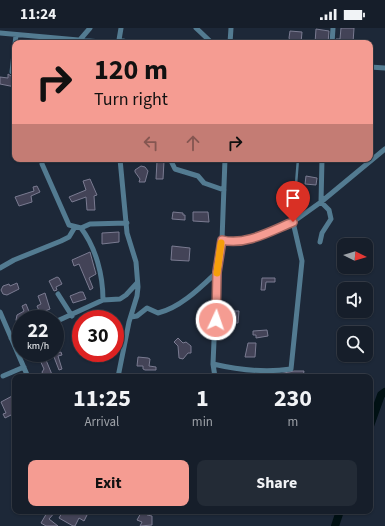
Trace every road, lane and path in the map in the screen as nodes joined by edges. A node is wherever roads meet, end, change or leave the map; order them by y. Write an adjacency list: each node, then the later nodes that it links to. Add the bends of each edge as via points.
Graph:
1 (37, 28): 9 (street)
2 (90, 28): 14 (street)
3 (121, 28): 15 (street)
4 (196, 28): 16 (street)
5 (231, 28): 17 (street)
6 (333, 28): 18 (street)
7 (0, 33): 8 (street)
8 (16, 35): 10 (street); 11 (street)
9 (36, 35): 10 (street); 13 (street)
10 (26, 36): 12 (street)
11 (15, 40)
12 (26, 40)
13 (67, 40)
14 (81, 40)
15 (120, 40)
16 (209, 40)
17 (230, 40)
18 (332, 40)
19 (373, 67): 20 (street)
20 (385, 68)
21 (385, 149): 22 (street)
22 (373, 159)
23 (42, 162): 34 (street, via 70,225)
24 (120, 162): 33 (street)
25 (172, 162): 30 (street, via 175,169 198,176 204,183)
26 (225, 162): 30 (street)
27 (298, 162): 32 (lane)
28 (322, 162): 31 (street)
29 (369, 162): 31 (street)
30 (224, 190): 36 (street)
31 (321, 202): 32 (street); 37 (street, via 329,210 331,219 322,233)
32 (293, 222): 36 (street, via 246,240); 49 (street, via 302,261 291,369 262,371)
33 (127, 223): 35 (street, via 90,224); 40 (street)
34 (75, 227): 35 (street); 38 (street, via 69,237)
35 (81, 228): 42 (street, via 99,265)
36 (222, 240): 39 (street)
37 (320, 242)
38 (0, 268)
39 (217, 272): 46 (street, via 198,290 172,308 158,313 148,308); 49 (street)
40 (138, 283): 42 (street, via 120,298); 46 (street)
41 (58, 294): 45 (street)
42 (103, 300): 43 (street)
43 (84, 310)
44 (0, 312): 48 (street)
45 (72, 316): 47 (street)
46 (131, 317): 52 (street)
47 (64, 319)
48 (11, 338): 50 (street)
49 (213, 364): 53 (street)
50 (24, 367): 51 (street); 54 (street)
51 (27, 374)
52 (119, 374)
53 (215, 374)
54 (3, 376)

